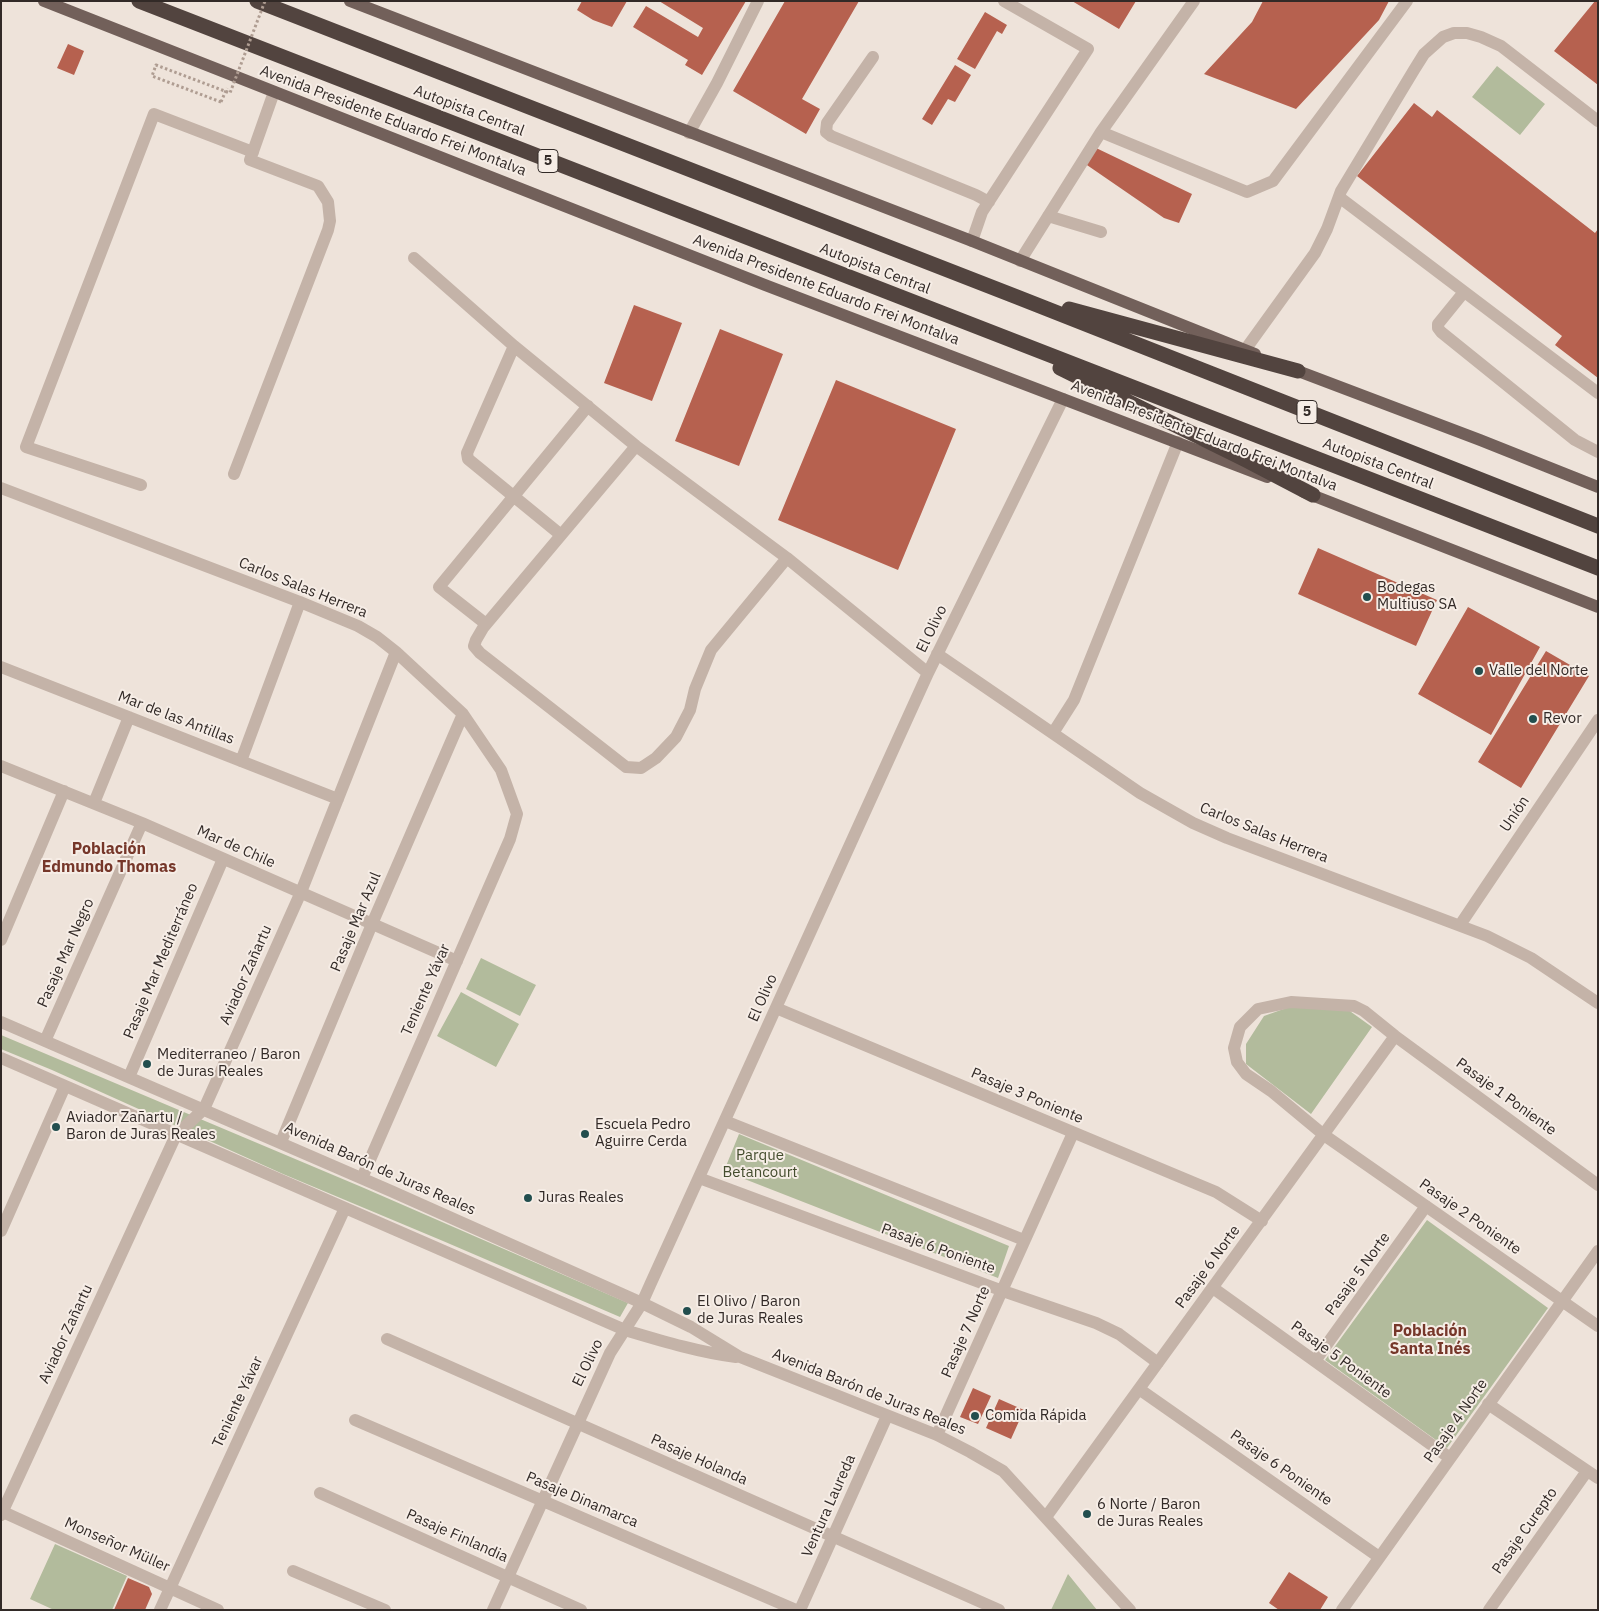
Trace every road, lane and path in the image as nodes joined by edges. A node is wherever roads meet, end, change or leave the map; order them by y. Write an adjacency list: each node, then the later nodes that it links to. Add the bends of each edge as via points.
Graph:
1 (44, 1): 12 (main road, Avenida Presidente Eduardo Frei Montalva)
2 (139, 1): 27 (highway, Autopista Central / 5)
3 (257, 1): 26 (highway, Autopista Central / 5)
4 (265, 1): 13 (path, bridge, via 230,93 156,65 152,76)
5 (350, 1): 10 (main road)
6 (758, 1): 16 (street)
7 (1004, 1): 19 (street, via 1088,49)
8 (1194, 1): 15 (street)
9 (1407, 1): 15 (street, via 1273,181 1247,192)
10 (366, 4): 16 (main road)
11 (872, 57): 19 (street, via 827,123 826,132)
12 (274, 92): 17 (street); 32 (main road, Avenida Presidente Eduardo Frei Montalva)
13 (221, 102)
14 (1598, 121): 18 (street, via 1501,46 1467,33 1454,33 1443,37 1424,54)
15 (1101, 132): 20 (street)
16 (689, 133): 22 (main road)
17 (253, 152): 37 (street, via 250,160 318,186 328,202 330,221); 38 (street, via 154,114 26,447)
18 (1339, 197): 25 (street); 29 (street, via 1315,253)
19 (989, 202): 22 (street)
20 (1048, 216): 21 (street); 24 (street)
21 (1101, 232)
22 (972, 241): 24 (main road)
23 (414, 258): 28 (street)
24 (1020, 261): 29 (main road)
25 (1464, 292): 31 (street); 36 (street, via 1438,324 1441,332 1575,440)
26 (1017, 297): 30 (highway); 43 (highway, Autopista Central / 5)
27 (994, 333): 41 (highway); 46 (highway, Autopista Central / 5)
28 (514, 346): 33 (street); 42 (street, via 466,453 468,459)
29 (1245, 350): 30 (main road)
30 (1298, 371): 39 (main road)
31 (1598, 392)
32 (1062, 400): 34 (main road, Avenida Presidente Eduardo Frei Montalva); 51 (street, El Olivo)
33 (588, 406): 35 (street); 42 (street)
34 (1178, 442): 41 (main road, Avenida Presidente Eduardo Frei Montalva); 57 (street, via 1074,700)
35 (636, 446): 44 (street); 45 (street)
36 (1598, 452)
37 (234, 474)
38 (141, 485)
39 (1598, 487)
40 (1, 488): 47 (street, Carlos Salas Herrera)
41 (1313, 495): 48 (main road, Avenida Presidente Eduardo Frei Montalva)
42 (513, 497): 44 (street); 49 (street, via 439,587)
43 (1598, 526)
44 (561, 535): 49 (street)
45 (787, 558): 49 (street, via 711,650 690,710 676,738 656,758 640,768 626,767 480,653 474,646); 53 (street)
46 (1598, 568)
47 (300, 602): 50 (street, Carlos Salas Herrera, via 358,626); 58 (street)
48 (1598, 607)
49 (486, 624)
50 (396, 652): 54 (street, Carlos Salas Herrera); 61 (street, Aviador Zañartu)
51 (937, 654): 53 (street, El Olivo); 57 (street, Carlos Salas Herrera)
52 (1, 667): 55 (street, Mar de las Antillas)
53 (928, 673): 72 (street, El Olivo)
54 (463, 714): 63 (street, Carlos Salas Herrera, via 501,770); 67 (street, Pasaje Mar Azul)
55 (129, 717): 58 (street, Mar de las Antillas); 62 (street)
56 (1598, 720): 68 (street, Unión)
57 (1053, 733): 68 (street, Carlos Salas Herrera, via 1140,793 1193,823)
58 (241, 761): 61 (street, Mar de las Antillas)
59 (1, 766): 60 (street, Mar de Chile)
60 (64, 791): 62 (street, Mar de Chile); 69 (street)
61 (338, 799): 66 (street, Aviador Zañartu)
62 (94, 803): 64 (street, Mar de Chile)
63 (517, 814): 70 (street, Teniente Yávar, via 510,839)
64 (142, 823): 65 (street, Mar de Chile); 75 (street, Pasaje Mar Negro)
65 (223, 859): 66 (street, Mar de Chile); 77 (street, Pasaje Mar Mediterráneo)
66 (301, 892): 67 (street, Mar de Chile); 79 (street, Aviador Zañartu)
67 (372, 924): 70 (street, Mar de Chile); 84 (street, Pasaje Mar Azul)
68 (1460, 925): 71 (street, Carlos Salas Herrera, via 1531,958)
69 (1, 940)
70 (457, 961): 85 (street, Teniente Yávar)
71 (1598, 1003)
72 (776, 1008): 80 (street, El Olivo); 81 (street, Pasaje 3 Poniente)
73 (1, 1022): 75 (street, Avenida Barón de Juras Reales)
74 (1395, 1036): 83 (street, Pasaje 6 Norte); 83 (street, Pasaje 1 Poniente, via 1354,1006 1291,1002 1258,1009 1240,1027 1234,1048 1237,1062 1246,1074); 87 (street, Pasaje 1 Poniente)
75 (45, 1041): 77 (street, Avenida Barón de Juras Reales)
76 (1, 1058): 78 (street, Avenida Barón de Juras Reales)
77 (129, 1077): 79 (street, Avenida Barón de Juras Reales)
78 (65, 1086): 82 (street, Avenida Barón de Juras Reales); 91 (street)
79 (204, 1109): 82 (street, Aviador Zañartu); 84 (street, Avenida Barón de Juras Reales)
80 (725, 1121): 86 (street, El Olivo); 92 (street)
81 (1073, 1133): 90 (street, Pasaje 3 Poniente, via 1216,1192); 92 (street, Pasaje 7 Norte)
82 (176, 1135): 89 (street, Avenida Barón de Juras Reales); 114 (street, Aviador Zañartu)
83 (1324, 1135): 88 (street, Pasaje 2 Poniente); 90 (street, Pasaje 6 Norte)
84 (281, 1142): 85 (street, Avenida Barón de Juras Reales)
85 (362, 1178): 97 (street, Avenida Barón de Juras Reales)
86 (699, 1178): 95 (street, Pasaje 6 Poniente); 97 (street, El Olivo)
87 (1598, 1185)
88 (1426, 1206): 96 (street, Pasaje 2 Poniente); 102 (street, Pasaje 5 Norte)
89 (345, 1208): 99 (street, Avenida Barón de Juras Reales); 120 (street, Teniente Yávar)
90 (1262, 1221): 94 (street, Pasaje 6 Norte)
91 (1, 1231)
92 (1024, 1240): 95 (street, Pasaje 7 Norte)
93 (1598, 1251): 96 (street, Pasaje 4 Norte)
94 (1213, 1288): 102 (street, Pasaje 5 Poniente); 103 (street, Pasaje 6 Norte)
95 (1003, 1291): 103 (street, Pasaje 6 Poniente, via 1110,1329); 109 (street, Pasaje 7 Norte)
96 (1562, 1301): 98 (street, Pasaje 2 Poniente); 105 (street, Pasaje 4 Norte)
97 (642, 1303): 99 (street, El Olivo); 101 (street, Avenida Barón de Juras Reales, via 691,1327)
98 (1598, 1326)
99 (625, 1330): 101 (street, Avenida Barón de Juras Reales, via 700,1352); 108 (street, El Olivo, via 610,1353)
100 (387, 1339): 108 (street, Pasaje Holanda)
101 (740, 1357): 106 (street, Avenida Barón de Juras Reales)
102 (1315, 1362): 110 (street, Pasaje 5 Poniente)
103 (1158, 1363): 104 (street, Pasaje 6 Norte)
104 (1139, 1389): 115 (street, Pasaje 6 Norte); 117 (street, Pasaje 6 Poniente)
105 (1488, 1404): 110 (street, Pasaje 4 Norte); 111 (street)
106 (887, 1416): 109 (street, Avenida Barón de Juras Reales); 116 (street, Ventura Laureda)
107 (356, 1420): 113 (street, Pasaje Dinamarca)
108 (578, 1423): 113 (street, El Olivo); 116 (street, Pasaje Holanda)
109 (937, 1435): 115 (street, Avenida Barón de Juras Reales, via 1003,1471)
110 (1450, 1458): 117 (street, Pasaje 4 Norte)
111 (1593, 1475): 131 (street, Pasaje Curepto)
112 (320, 1493): 119 (street, Pasaje Finlandia)
113 (542, 1501): 119 (street, El Olivo); 126 (street, Pasaje Dinamarca)
114 (2, 1513): 120 (street, Monseñor Müller)
115 (1046, 1517): 129 (street, Avenida Barón de Juras Reales)
116 (833, 1536): 127 (street, Ventura Laureda); 128 (street, Pasaje Holanda)
117 (1379, 1557): 130 (street, Pasaje 4 Norte)
118 (294, 1571): 123 (street)
119 (508, 1577): 124 (street, El Olivo); 125 (street, Pasaje Finlandia)
120 (170, 1587): 121 (street, Teniente Yávar); 122 (street, Monseñor Müller)
121 (160, 1610)
122 (218, 1610)
123 (385, 1610)
124 (493, 1610)
125 (581, 1610)
126 (796, 1610)
127 (800, 1610)
128 (999, 1610)
129 (1130, 1610)
130 (1342, 1610)
131 (1489, 1610)

